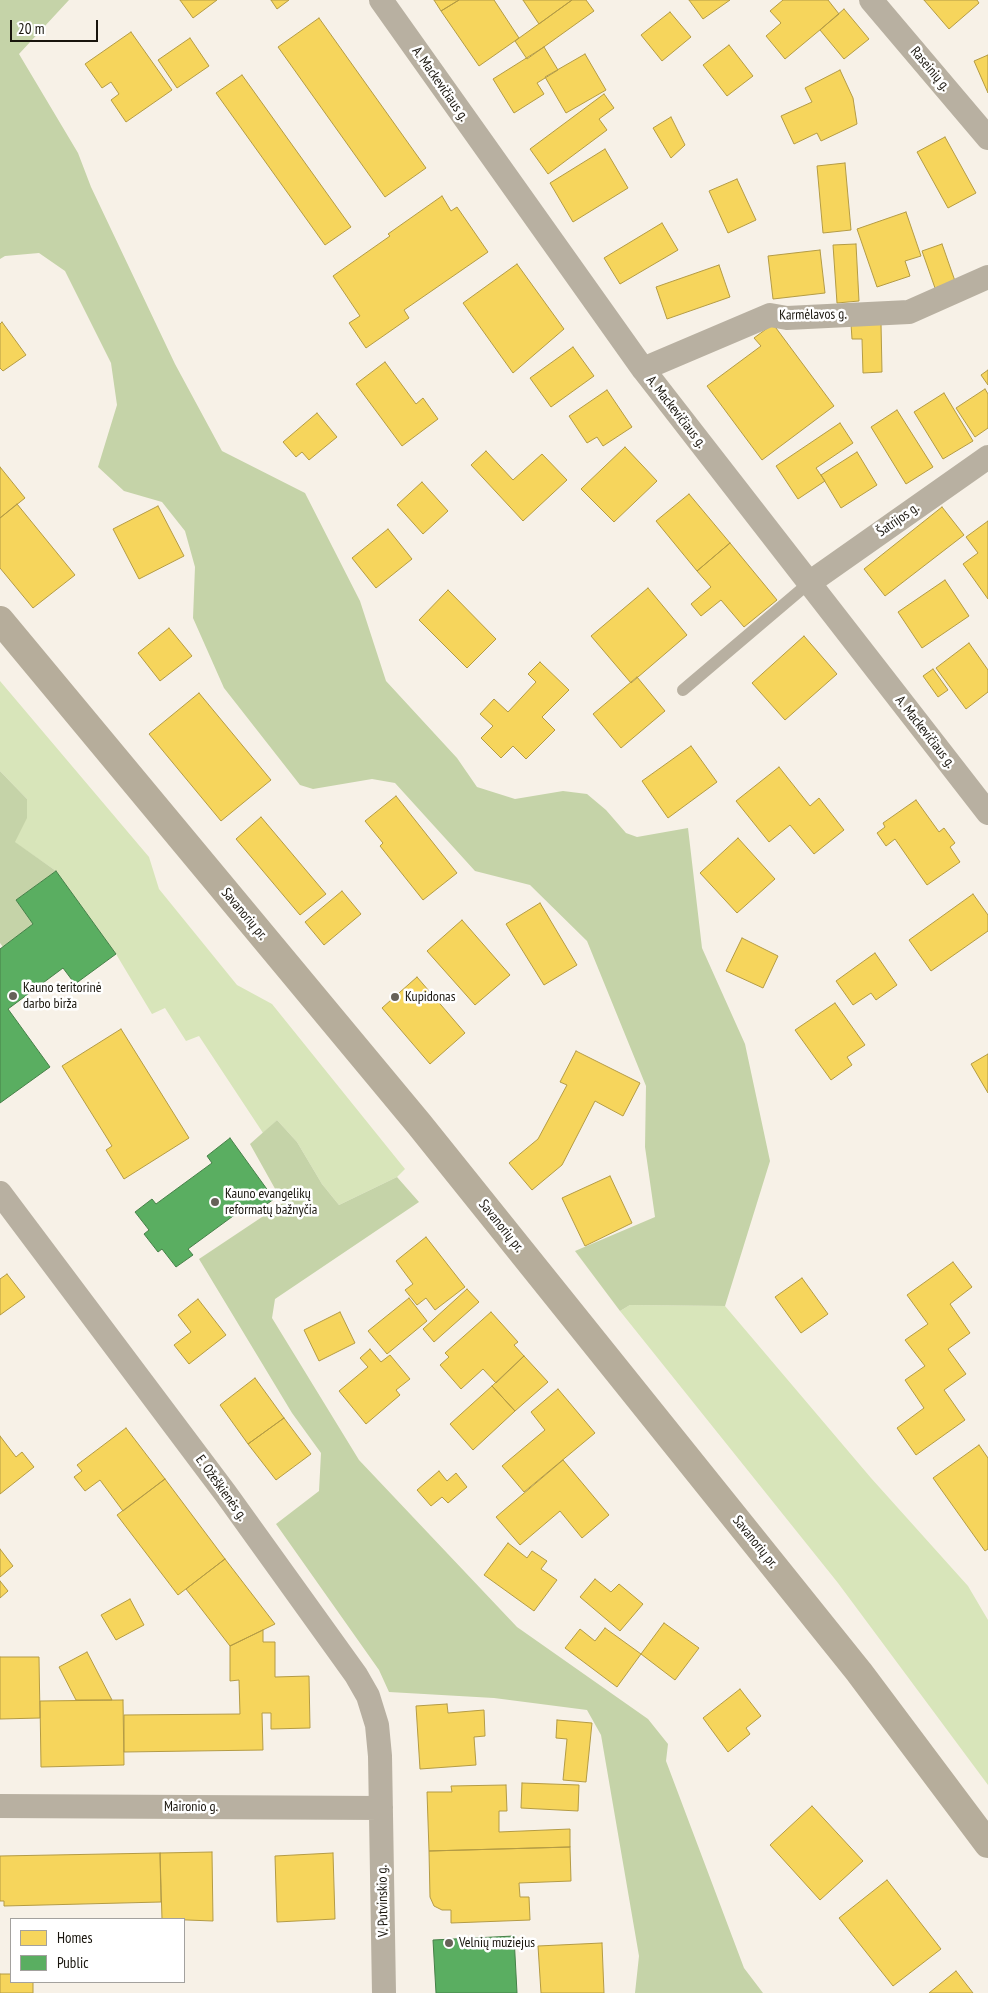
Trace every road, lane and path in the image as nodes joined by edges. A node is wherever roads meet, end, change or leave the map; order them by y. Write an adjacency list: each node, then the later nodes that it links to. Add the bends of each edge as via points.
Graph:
1 (381, 0): 5 (street, A. Mackevičiaus g.)
2 (871, 0): 3 (street, Raseinių g.)
3 (988, 138)
4 (988, 277): 5 (street, Karmėlavos g., via 909,312 787,318 770,315)
5 (643, 370): 7 (street, A. Mackevičiaus g.)
6 (988, 457): 7 (street, Šatrijos g.)
7 (809, 583): 9 (lane); 10 (street, A. Mackevičiaus g.)
8 (0, 620): 14 (main road, Savanorių pr., via 419,1124 858,1672)
9 (683, 690)
10 (988, 812)
11 (0, 1193): 13 (street, E. Ožeškienės g., via 226,1494 356,1674 368,1696 377,1726)
12 (0, 1806): 13 (street, Maironio g.)
13 (382, 1808): 15 (street, V. Putvinskio g.)
14 (988, 1844)
15 (384, 1993)

